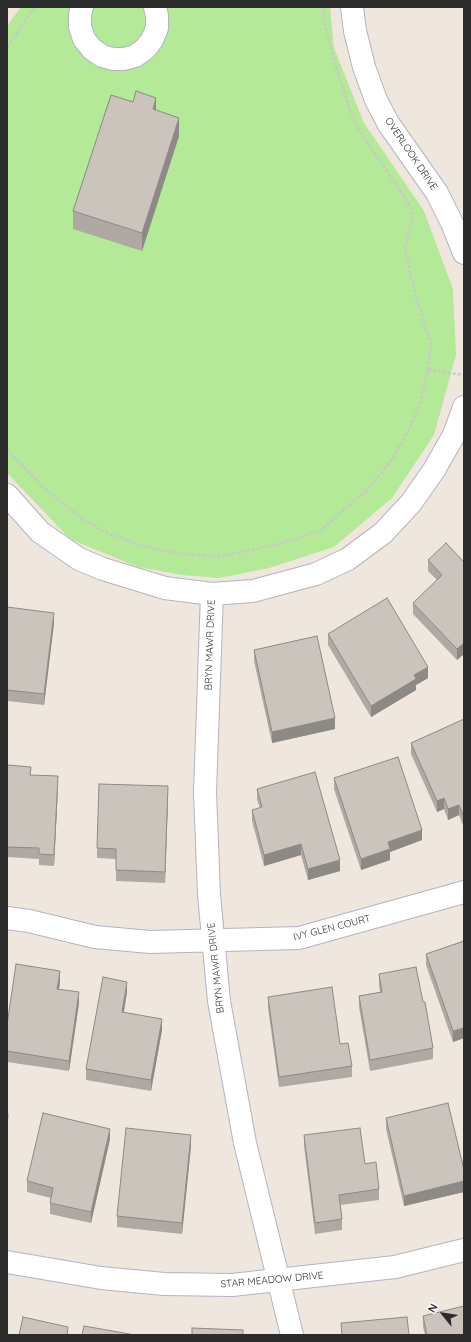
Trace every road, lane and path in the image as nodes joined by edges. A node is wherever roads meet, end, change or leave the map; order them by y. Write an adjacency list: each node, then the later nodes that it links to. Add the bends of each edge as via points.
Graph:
1 (35, 7): 6 (path)
2 (155, 7): 5 (street, via 157,28 152,40 135,56 124,59 102,56 92,49 84,39 80,27)
3 (323, 7): 8 (path, via 336,67 351,113 410,206 413,216 405,249 415,294 431,344)
4 (352, 7): 7 (street, OVERLOOK DRIVE, via 362,60 376,100 388,123 437,193)
5 (80, 9)
6 (7, 47)
7 (464, 253)
8 (428, 370): 9 (path); 11 (path, via 420,403 410,428 393,458 370,487 320,532 223,556 164,551 109,534 82,519 43,487)
9 (464, 375)
10 (464, 407): 13 (street, via 454,435 411,503 383,533 354,555 316,574 283,584 253,591)
11 (7, 449)
12 (7, 495): 13 (street, via 40,532 79,559 103,570 165,588)
13 (212, 594): 16 (street, BRYN MAWR DRIVE, via 205,792 208,895)
14 (464, 892): 16 (street, IVY GLEN COURT, via 299,938)
15 (7, 918): 16 (street, IVY GLEN COURT, via 95,937 150,942)
16 (213, 941): 19 (street, BRYN MAWR DRIVE, via 219,1001 245,1143)
17 (464, 1250): 19 (street, STAR MEADOW DRIVE, via 395,1267)
18 (7, 1262): 19 (street, STAR MEADOW DRIVE, via 101,1278 164,1284 232,1285)
19 (279, 1281): 20 (street, BRYN MAWR DRIVE)
20 (292, 1335)

